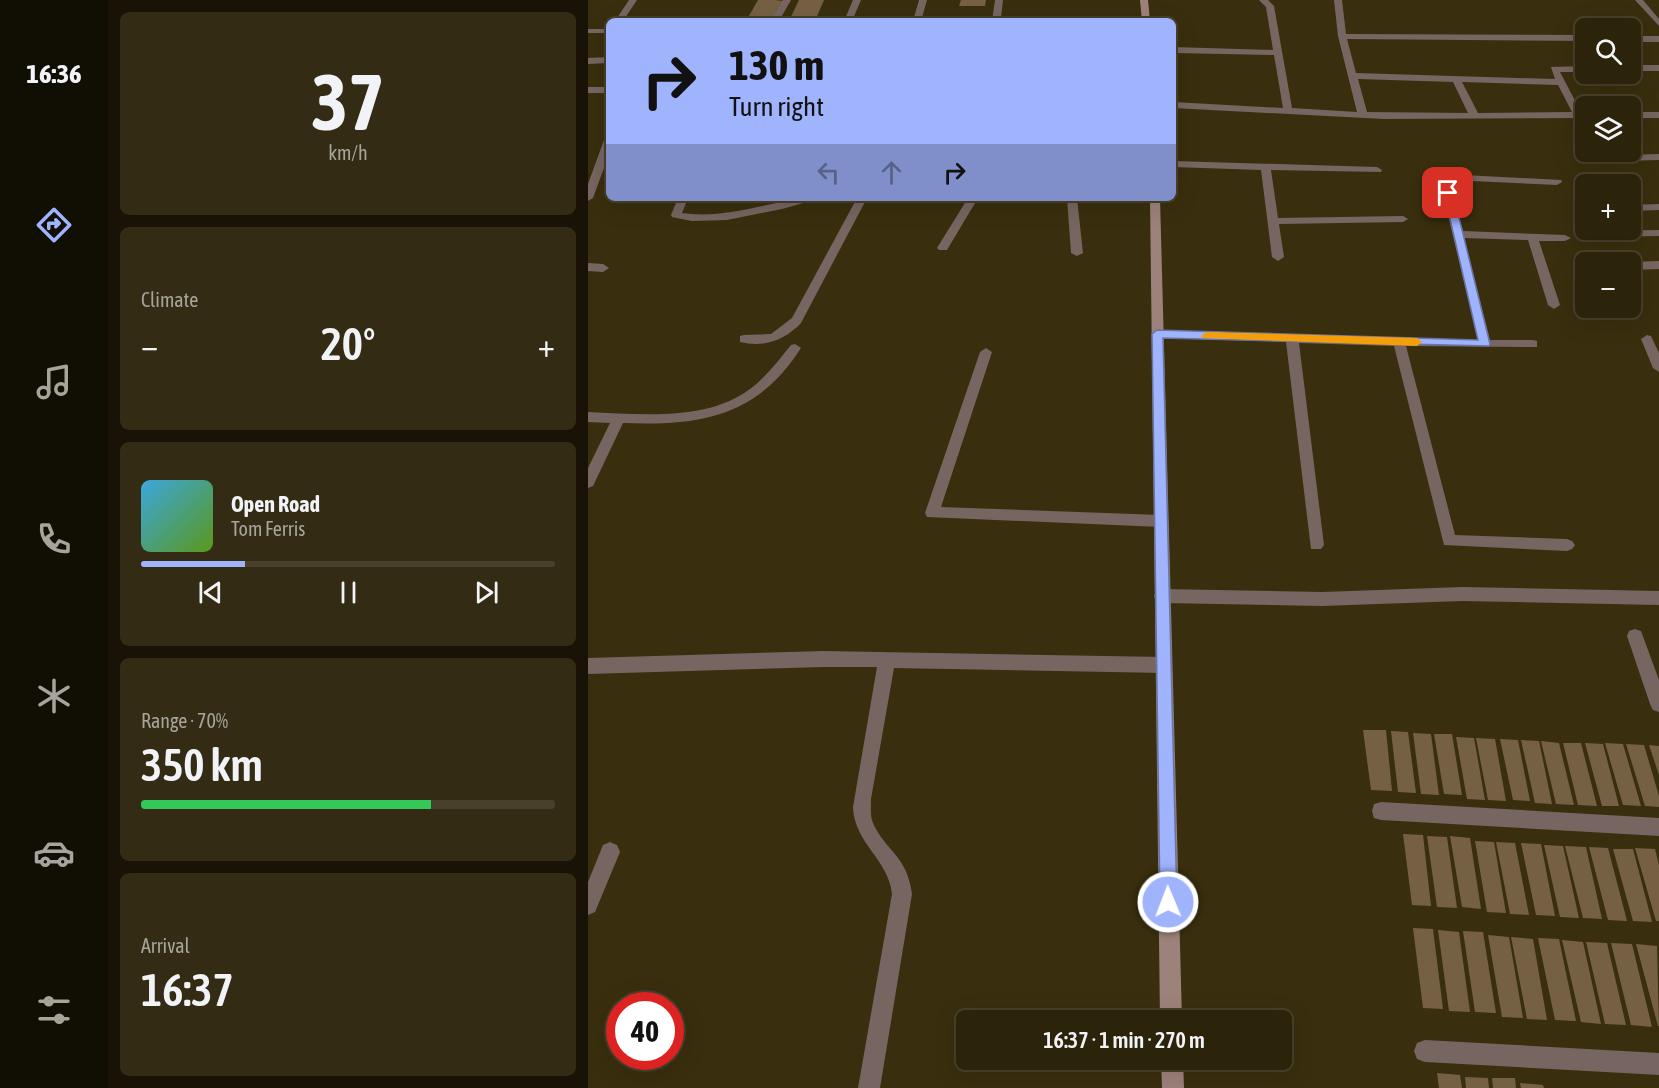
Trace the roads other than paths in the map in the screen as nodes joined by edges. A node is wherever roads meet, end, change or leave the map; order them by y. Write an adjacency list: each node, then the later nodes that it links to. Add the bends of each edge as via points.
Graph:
1 (633, 0): 10 (street)
2 (787, 0): 11 (lane)
3 (856, 0): 12 (street)
4 (923, 0): 13 (street)
5 (999, 0): 14 (street)
6 (1144, 0): 15 (street)
7 (1263, 0): 24 (street, via 1270,6)
8 (1338, 0): 19 (street)
9 (1639, 0): 16 (street)
10 (621, 18)
11 (777, 18)
12 (849, 18)
13 (918, 18)
14 (996, 18)
15 (1146, 18)
16 (1659, 24)
17 (588, 31): 18 (street)
18 (606, 31)
19 (1342, 36): 20 (street); 30 (street)
20 (1575, 38)
21 (1641, 39): 22 (street)
22 (1659, 39)
23 (1176, 50): 24 (street)
24 (1277, 53): 37 (street)
25 (606, 60): 26 (street)
26 (588, 61)
27 (1641, 68): 28 (street)
28 (1659, 68)
29 (1575, 69): 32 (street, via 1555,69)
30 (1353, 76): 31 (street); 38 (street)
31 (1456, 79): 32 (street); 39 (street)
32 (1560, 82): 35 (street)
33 (588, 90): 34 (street)
34 (606, 90)
35 (1575, 104)
36 (1176, 105): 37 (street)
37 (1288, 111): 38 (street)
38 (1363, 115): 39 (street)
39 (1474, 115): 40 (street)
40 (1575, 115)
41 (1641, 115): 42 (street)
42 (1659, 115)
43 (606, 148): 50 (street)
44 (1641, 157): 45 (street)
45 (1659, 157)
46 (1176, 164): 47 (street)
47 (1266, 167): 48 (street); 60 (street)
48 (1377, 170)
49 (1557, 182): 63 (street, via 1444,177)
50 (588, 198)
51 (682, 201): 52 (street, via 676,215 693,219)
52 (801, 201)
53 (860, 201): 76 (street, via 791,327 774,339)
54 (971, 201): 66 (street)
55 (1072, 201): 67 (street)
56 (1155, 201): 74 (street)
57 (1659, 207): 58 (street)
58 (1641, 208)
59 (1403, 219): 60 (street)
60 (1273, 221): 68 (street)
61 (1641, 233): 62 (street)
62 (1659, 233)
63 (1458, 234): 64 (street); 79 (street)
64 (1532, 237): 65 (street); 73 (street)
65 (1565, 238)
66 (943, 248)
67 (1077, 254)
68 (1278, 257)
69 (1659, 265): 70 (street)
70 (1641, 266)
71 (588, 267): 72 (street)
72 (603, 268)
73 (1554, 304)
74 (1157, 334): 75 (street); 87 (street)
75 (1292, 338): 78 (street); 88 (street)
76 (744, 339)
77 (1647, 339): 83 (street)
78 (1399, 342): 79 (street); 89 (street, via 1449,541)
79 (1485, 344): 80 (street)
80 (1533, 344)
81 (795, 348): 85 (street, via 773,376 748,397 722,410 678,417)
82 (986, 352): 87 (street, via 932,513)
83 (1659, 368)
84 (588, 417): 85 (street)
85 (620, 418): 86 (street)
86 (588, 482)
87 (1161, 521): 90 (street)
88 (1316, 545)
89 (1567, 545)
90 (1162, 596): 91 (street, via 1322,599 1462,594); 95 (street)
91 (1659, 598)
92 (1635, 636): 96 (street)
93 (887, 660): 94 (street); 95 (street); 105 (street, via 862,817 867,832 902,878 902,894)
94 (588, 666)
95 (1164, 666): 101 (street)
96 (1659, 704)
97 (1381, 811): 98 (street)
98 (1659, 827)
99 (610, 852): 100 (street)
100 (588, 905)
101 (1171, 1010)
102 (1425, 1051): 103 (street)
103 (1659, 1064)
104 (1172, 1070): 106 (street)
105 (869, 1088)
106 (1173, 1088)

